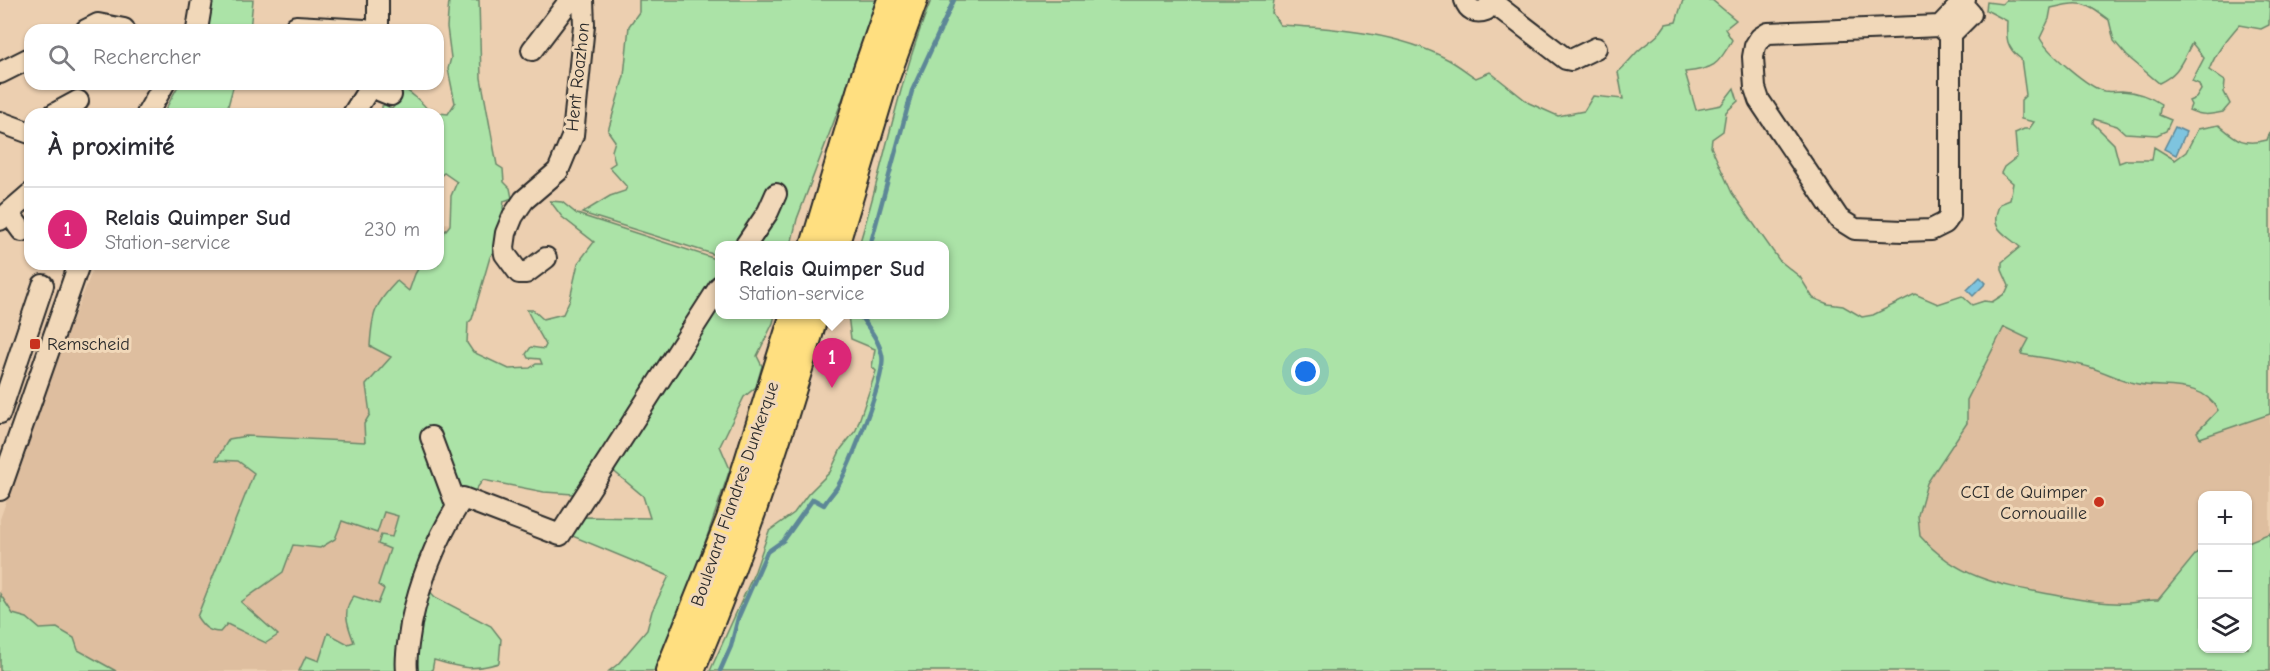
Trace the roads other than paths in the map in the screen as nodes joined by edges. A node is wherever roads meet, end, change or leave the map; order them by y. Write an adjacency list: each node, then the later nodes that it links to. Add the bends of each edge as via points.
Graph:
1 (193, 0): 11 (street)
2 (202, 0): 12 (street)
3 (378, 0): 13 (street)
4 (570, 0): 16 (street, Hent Roazhon)
5 (583, 0): 38 (street, Hent Roazhon, via 577,111 570,146 558,171 518,208 504,242 505,254 519,273 526,273)
6 (891, 0): 36 (main road)
7 (914, 0): 37 (main road, via 885,80)
8 (1465, 0): 9 (street, via 1477,12 1486,10)
9 (1493, 1): 15 (street, via 1566,59)
10 (1963, 2): 14 (street)
11 (189, 24)
12 (197, 24)
13 (378, 24)
14 (1945, 30): 14 (street, via 1775,32 1764,34 1755,46 1753,70 1759,100 1839,219 1855,230 1931,230 1950,216)
15 (1596, 48)
16 (532, 50)
17 (24, 61): 18 (street)
18 (0, 73)
19 (161, 90): 26 (street)
20 (171, 90): 27 (street)
21 (369, 90): 28 (street)
22 (382, 90): 23 (street)
23 (391, 94)
24 (78, 101): 25 (street)
25 (65, 108)
26 (150, 108)
27 (160, 108)
28 (356, 108)
29 (0, 122): 30 (street)
30 (24, 129)
31 (776, 194): 35 (street)
32 (24, 199): 33 (street)
33 (5, 216): 34 (street)
34 (22, 231)
35 (748, 241)
36 (815, 241)
37 (837, 241)
38 (546, 258)
39 (68, 270): 43 (street)
40 (76, 270): 43 (street)
41 (43, 285): 44 (street)
42 (715, 294): 51 (street, via 560,535 463,498)
43 (57, 311): 44 (street, via 44,310); 49 (street)
44 (32, 315): 47 (street)
45 (793, 319): 53 (main road, Boulevard Flandres Dunkerque, via 730,519)
46 (814, 319): 54 (main road, Boulevard Flandres Dunkerque, via 766,477)
47 (0, 413)
48 (431, 437): 51 (street)
49 (3, 458): 50 (street)
50 (0, 490)
51 (457, 507): 52 (street, via 436,543 420,588 408,643)
52 (407, 671)
53 (669, 671)
54 (692, 671)

